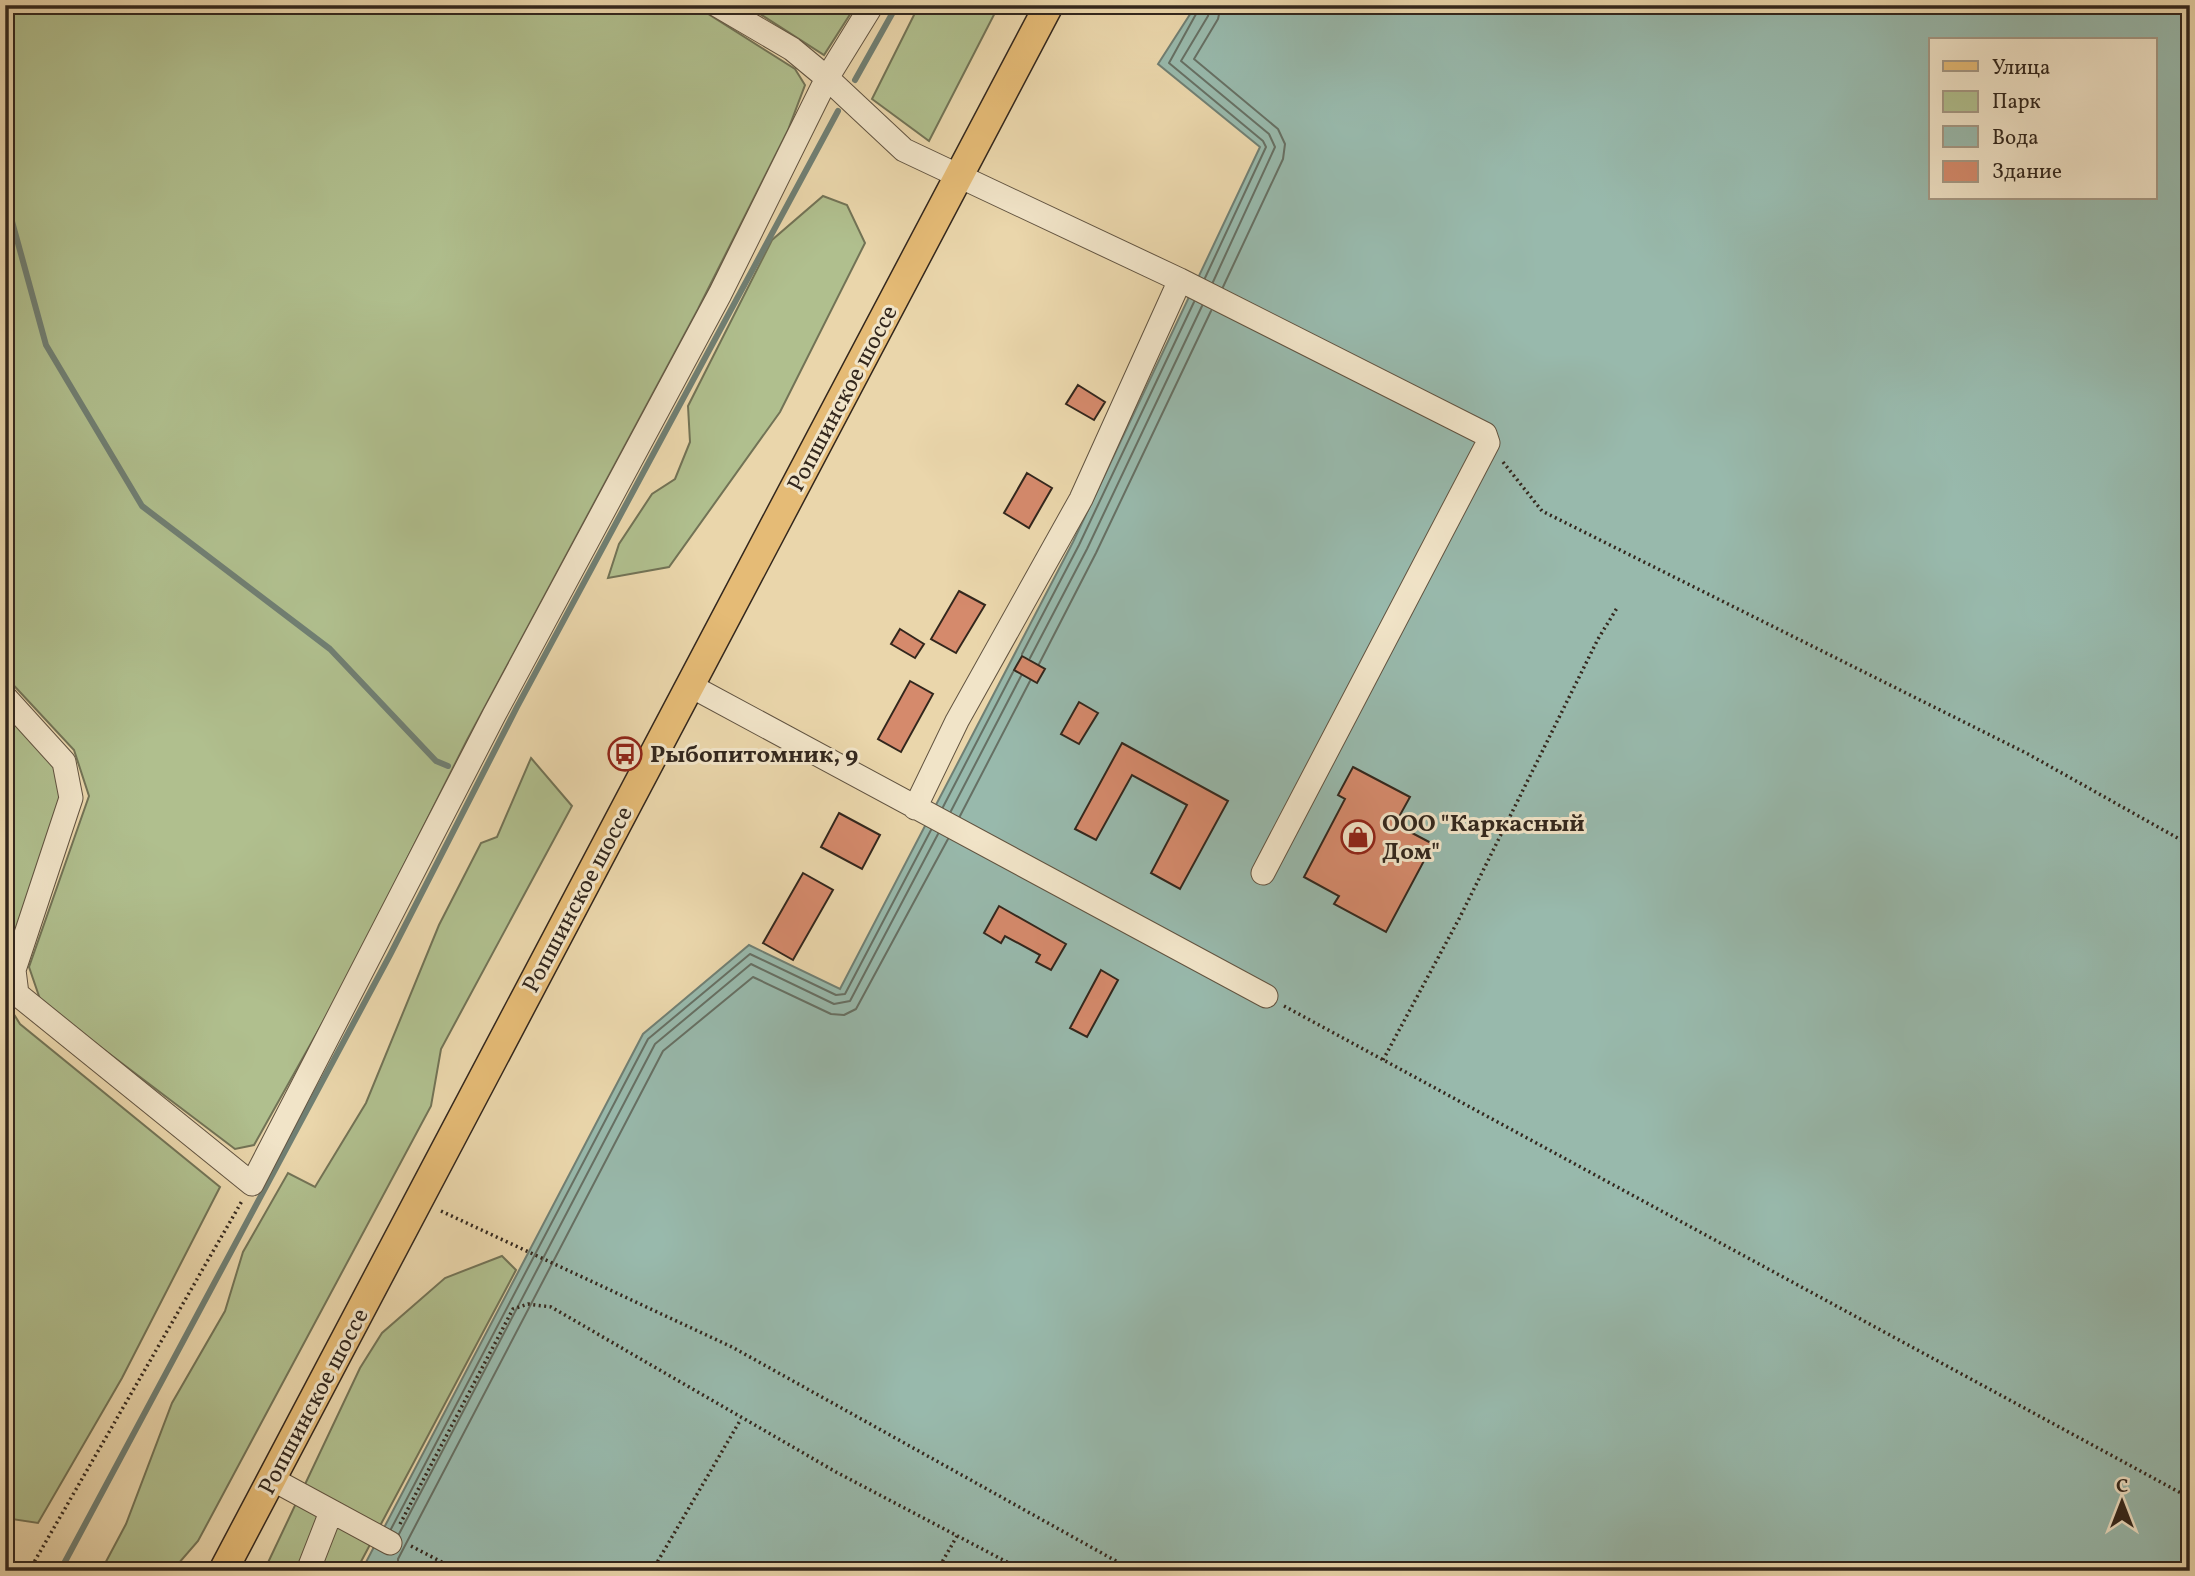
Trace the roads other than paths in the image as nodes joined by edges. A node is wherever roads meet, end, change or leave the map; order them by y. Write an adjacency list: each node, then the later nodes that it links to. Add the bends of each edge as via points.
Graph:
1 (717, 5): 4 (street, via 792,49)
2 (872, 5): 4 (street)
3 (1049, 5): 5 (main road, Ропшинское шоссе)
4 (827, 78): 5 (street, via 904,150); 8 (street, via 720,294 494,715 252,1184 17,994 14,970 71,798 64,762)
5 (958, 176): 6 (street); 7 (main road, Ропшинское шоссе)
6 (1180, 280): 9 (street, via 1081,499 957,721); 10 (street, via 1485,434 1488,443)
7 (691, 687): 9 (street); 12 (main road, Ропшинское шоссе)
8 (5, 697)
9 (915, 808): 11 (street)
10 (1264, 873)
11 (1266, 996)
12 (272, 1479): 13 (street); 15 (main road, Ропшинское шоссе)
13 (331, 1511): 14 (street); 16 (street)
14 (390, 1543)
15 (223, 1571)
16 (308, 1571)

